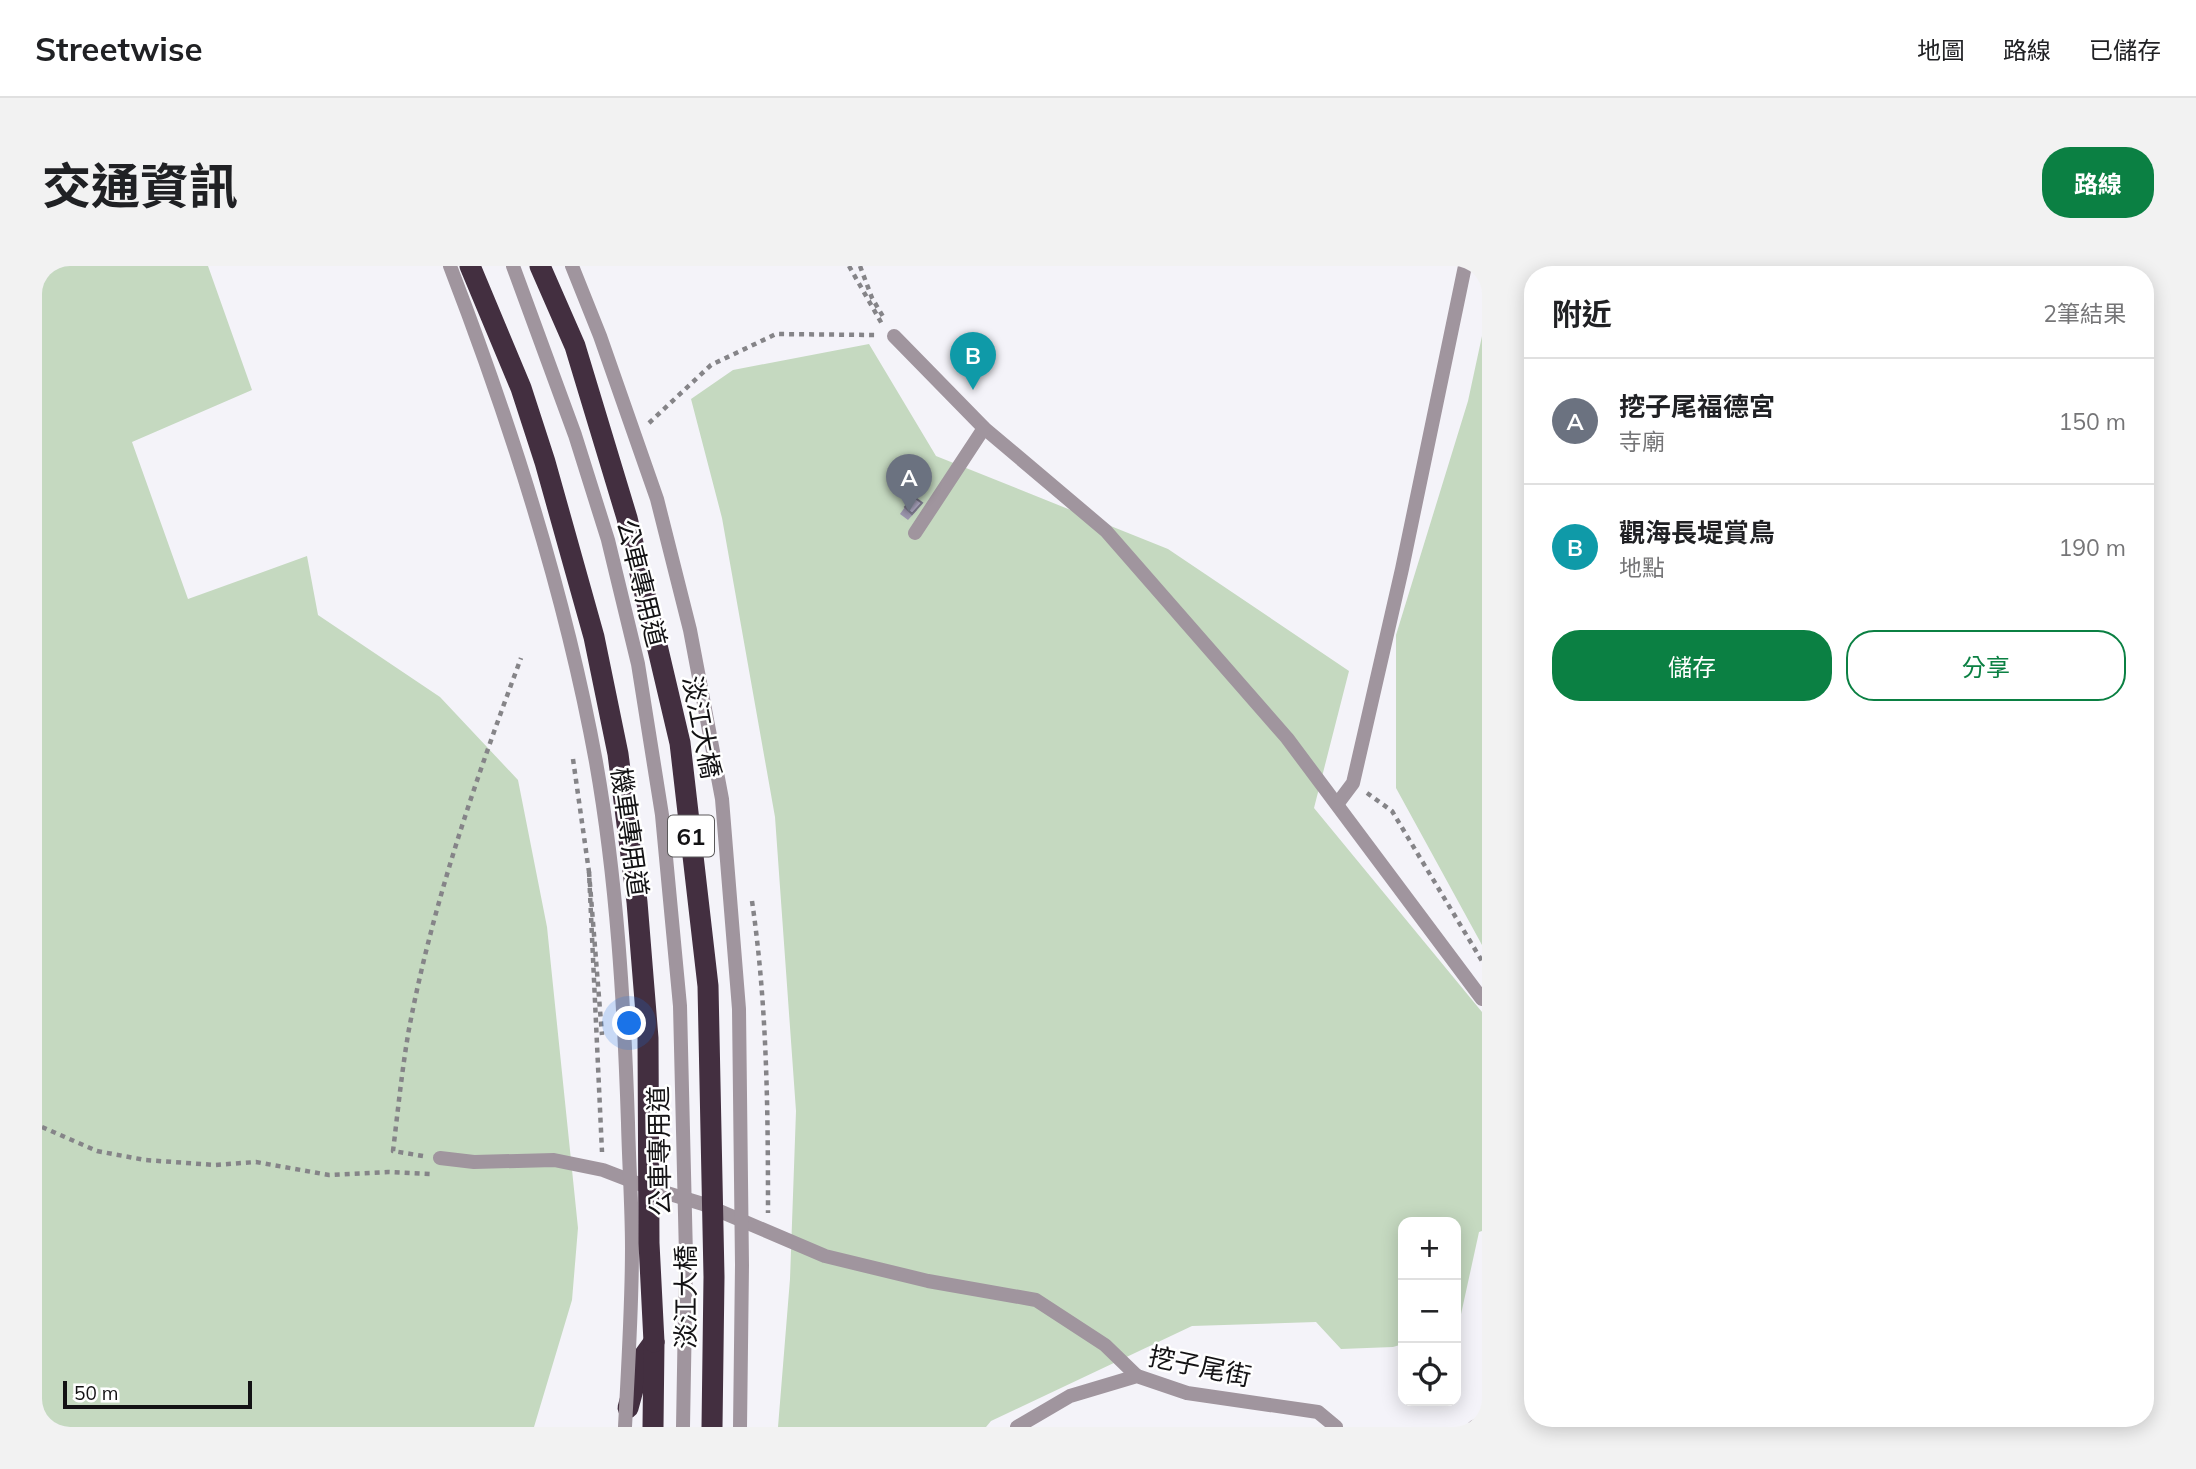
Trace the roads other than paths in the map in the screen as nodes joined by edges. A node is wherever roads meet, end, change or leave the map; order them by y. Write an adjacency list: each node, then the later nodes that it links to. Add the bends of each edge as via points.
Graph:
1 (450, 266): 16 (lane, 機車專用道, bridge, via 530,493 570,637 596,764 616,906 626,1044 632,1248)
2 (470, 266): 13 (highway, 淡江大橋 / 61, bridge, via 521,388 545,462 594,637 618,754 648,1038)
3 (513, 266): 18 (lane, 公車專用道, bridge, via 608,540 638,664 662,815 681,1006 686,1256)
4 (540, 266): 19 (highway, 淡江大橋 / 61, bridge, via 575,346 627,518 680,743 708,986)
5 (572, 266): 20 (lane, bridge, via 657,499 690,630 722,799 739,1009)
6 (1465, 266): 10 (lane, via 1353,783)
7 (893, 336): 8 (lane)
8 (984, 428): 9 (lane); 10 (lane, via 1106,531)
9 (915, 533)
10 (1338, 803): 11 (lane)
11 (1482, 999)
12 (440, 1158): 14 (lane, via 554,1160 603,1170 703,1203 825,1256 1035,1300 1105,1345)
13 (654, 1342): 16 (highway, bridge, via 634,1381); 17 (highway, 61)
14 (1137, 1376): 21 (lane, 挖子尾街, via 1070,1396); 22 (lane, 挖子尾街, via 1187,1393 1318,1412)
15 (1482, 1423): 23 (lane)
16 (626, 1427)
17 (653, 1427)
18 (682, 1427)
19 (712, 1427)
20 (740, 1427)
21 (1017, 1427)
22 (1336, 1427)
23 (1474, 1427)

